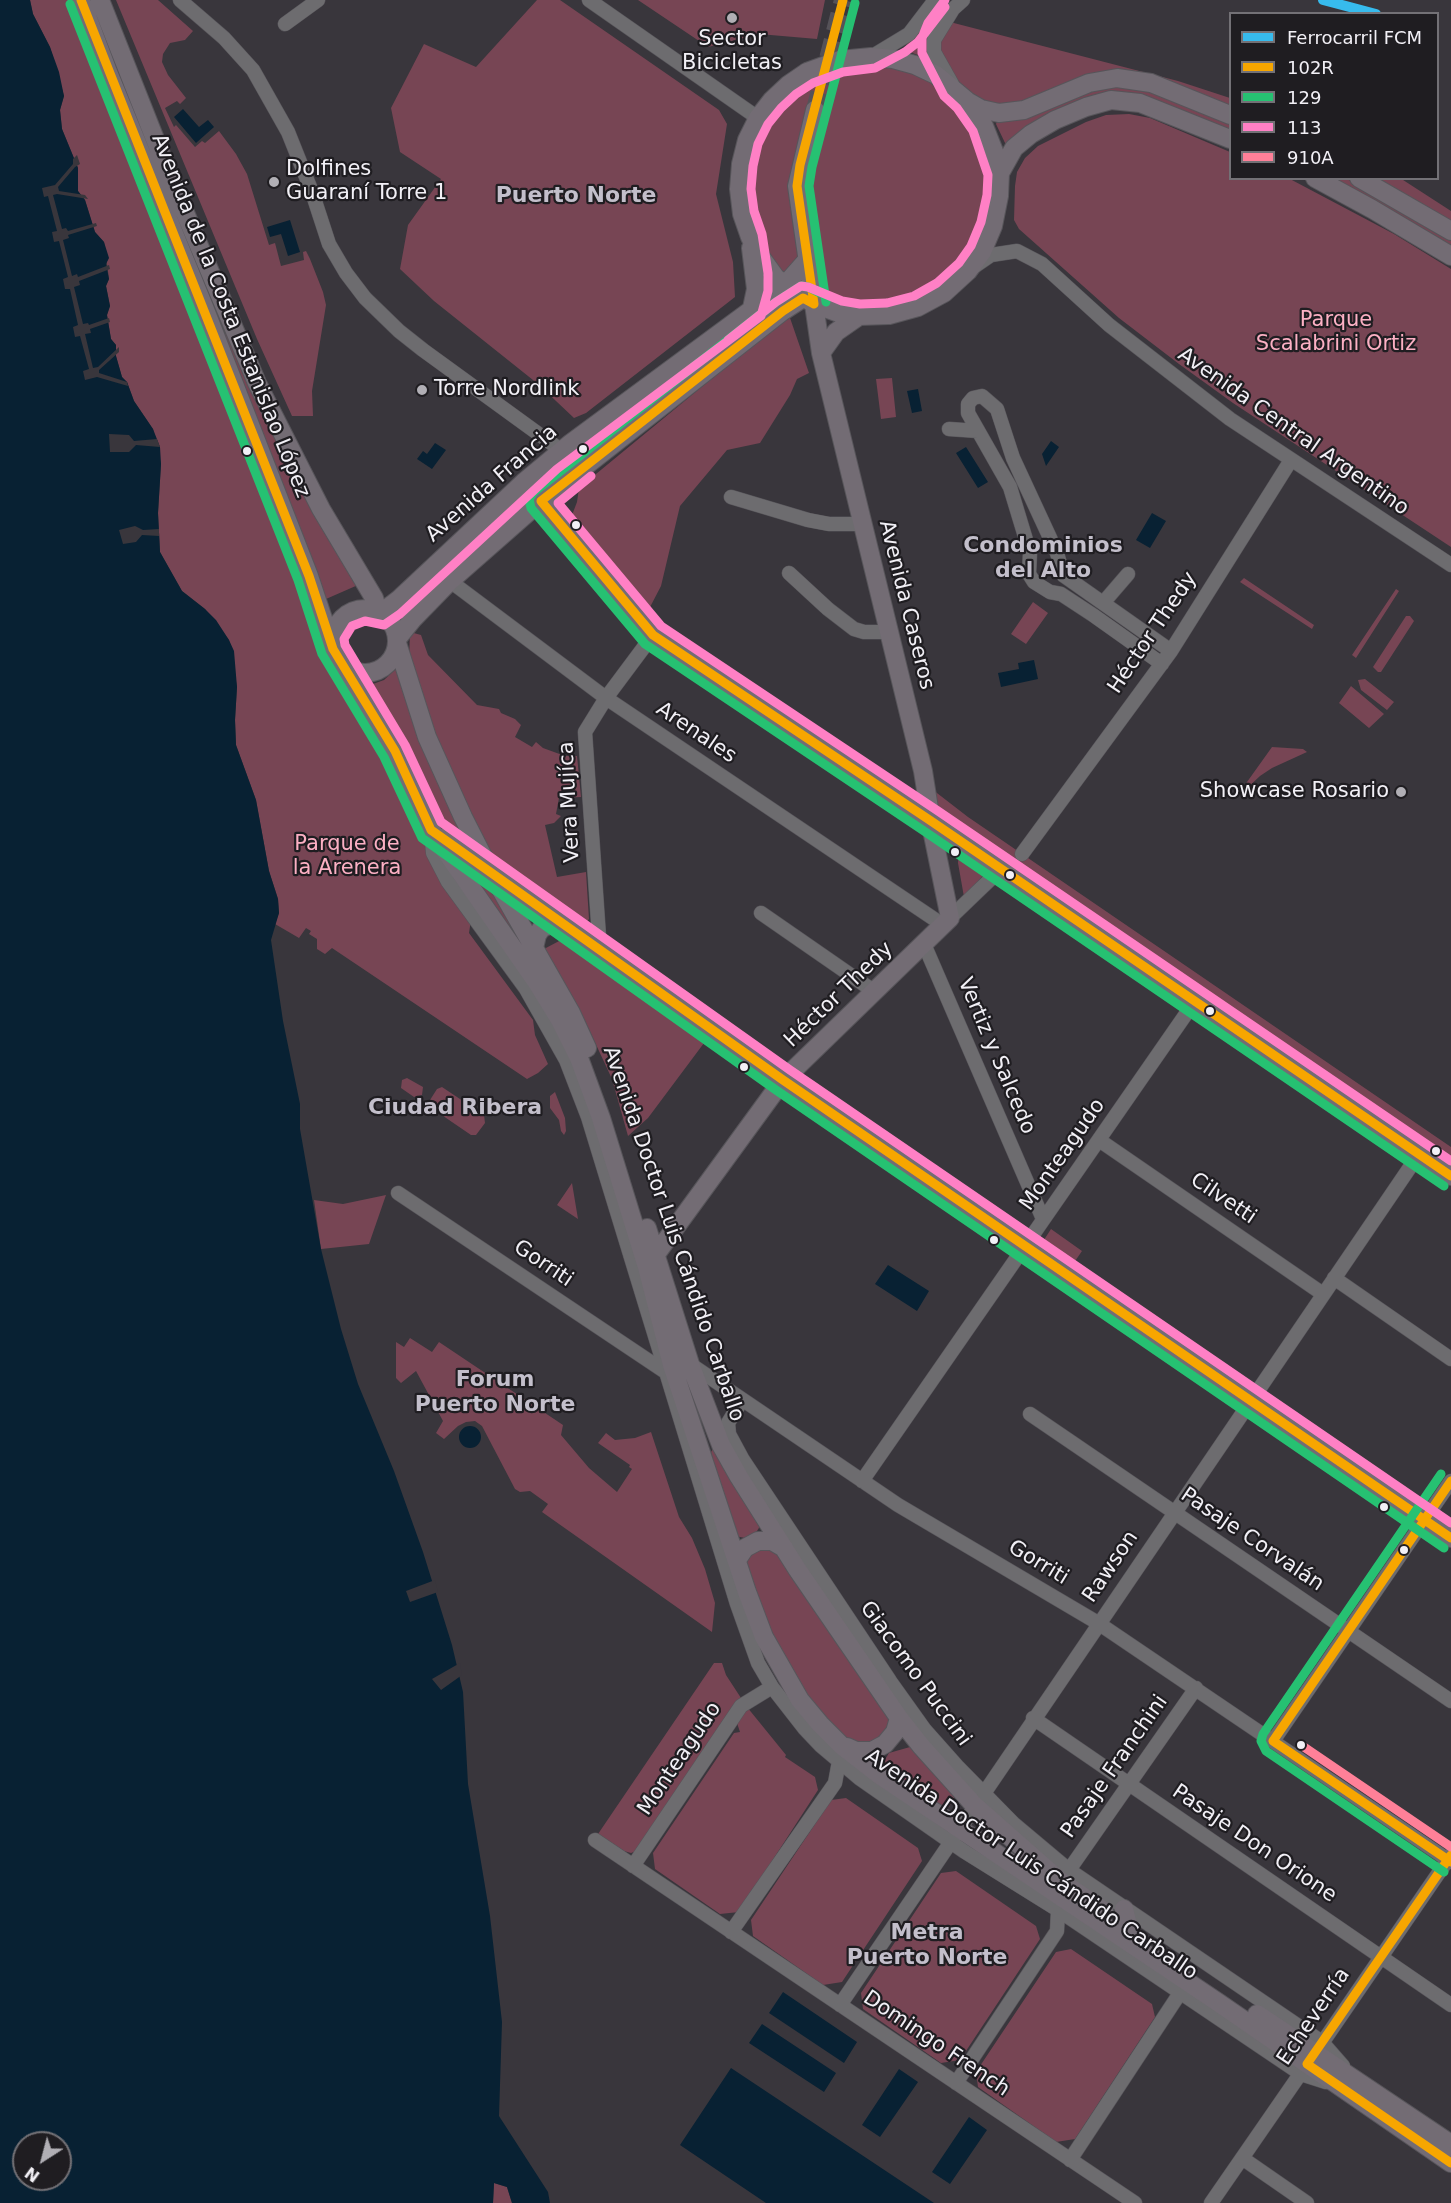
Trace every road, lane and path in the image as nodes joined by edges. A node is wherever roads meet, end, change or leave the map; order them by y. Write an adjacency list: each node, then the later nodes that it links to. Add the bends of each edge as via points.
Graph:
1 (81, 0): 50 (main road, Avenida de la Costa Estanislao López, via 309,576)
2 (100, 0): 45 (main road, Avenida de la Costa Estanislao López, via 171,182 257,383)
3 (180, 0): 30 (street, via 224,38 253,70 288,132 329,244 365,298 399,331)
4 (318, 0): 8 (street)
5 (590, 0): 13 (street)
6 (935, 0): 9 (street, via 909,34)
7 (963, 0): 10 (street, via 952,9 934,40 934,52)
8 (285, 24)
9 (871, 57): 10 (main road, via 915,65); 13 (main road, bridge, via 840,60 807,72 772,100)
10 (960, 94): 12 (main road, via 981,109 999,113 1024,110 1089,83 1117,78 1151,83); 15 (main road, via 984,126)
11 (815, 110): 21 (main road, Avenida Caseros, via 797,186)
12 (1229, 115)
13 (758, 118): 19 (main road, via 747,140 739,189)
14 (1229, 139): 15 (main road, via 1140,103 1111,100 1055,120 1031,134 1014,148)
15 (1000, 173): 22 (main road, via 993,226 982,252)
16 (1319, 180): 20 (main road)
17 (1362, 180): 18 (main road)
18 (1451, 231)
19 (750, 237): 23 (main road); 25 (main road, via 756,274)
20 (1451, 256)
21 (807, 260): 23 (main road, Avenida Francia); 24 (main road, Avenida Caseros)
22 (968, 271): 26 (main road, via 944,293 918,308 889,315); 31 (street, Avenida Central Argentino, via 991,255 1003,252 1017,251 1036,260 1109,325 1230,419)
23 (785, 285): 24 (main road); 25 (main road, Avenida Francia)
24 (809, 301): 26 (main road); 27 (main road, Avenida Caseros); 32 (main road, via 783,311)
25 (752, 309): 30 (main road, Avenida Francia)
26 (859, 316): 27 (main road, via 836,332)
27 (821, 353): 36 (main road, Avenida Caseros)
28 (949, 429): 29 (street)
29 (978, 431): 41 (street, via 968,413 968,404 982,396 997,409 1013,458 1062,575); 43 (street, via 1010,487 1030,553 1029,574 1039,587)
30 (556, 455): 32 (main road, via 544,470 547,480); 33 (main road, Avenida Francia)
31 (1290, 460): 38 (street, Avenida Central Argentino); 49 (street, Héctor Thedy)
32 (567, 480): 35 (main road)
33 (524, 482): 35 (main road); 37 (main road, Avenida Francia)
34 (731, 497): 36 (street, via 808,520)
35 (541, 501): 42 (main road); 47 (main road)
36 (863, 524): 46 (main road, Avenida Caseros)
37 (435, 563): 42 (street, Arenales); 45 (main road, Avenida Francia, via 398,600)
38 (1451, 564)
39 (789, 573): 46 (street, via 854,629)
40 (1128, 574): 44 (street)
41 (1068, 581): 43 (street, via 1059,588); 44 (street)
42 (450, 582): 48 (main road); 52 (street, Arenales)
43 (1061, 594): 51 (street)
44 (1103, 603): 49 (street)
45 (379, 612): 48 (main road, via 395,629); 50 (main road, via 360,610 344,616 332,637)
46 (889, 632): 53 (main road, Avenida Caseros)
47 (653, 634): 52 (street, Vera Mujíca); 53 (main road)
48 (397, 641): 50 (main road, via 388,664 367,674 345,668); 57 (main road, Avenida Doctor Luis Cándido Carballo, via 427,737)
49 (1171, 651): 51 (street, Héctor Thedy)
50 (335, 654): 54 (main road, Avenida Doctor Luis Cándido Carballo, via 395,751)
51 (1162, 664): 55 (street, Héctor Thedy)
52 (606, 698): 59 (street, Arenales); 63 (street, Vera Mujíca, via 585,732)
53 (931, 826): 56 (main road); 59 (main road, Avenida Caseros)
54 (431, 830): 57 (main road); 73 (main road, Avenida Doctor Luis Cándido Carballo, via 560,1020 601,1118)
55 (1022, 854)
56 (1001, 869): 59 (street, Héctor Thedy); 65 (main road)
57 (492, 874): 60 (main road); 62 (main road, Avenida Doctor Luis Cándido Carballo)
58 (761, 913): 64 (street)
59 (947, 921): 61 (main road, Héctor Thedy)
60 (560, 923): 62 (main road, via 541,929); 63 (main road)
61 (924, 944): 64 (main road, Héctor Thedy); 71 (street, Vertiz y Salcedo)
62 (534, 948): 73 (main road, Avenida Doctor Luis Cándido Carballo, via 589,1053)
63 (600, 951): 66 (main road)
64 (875, 992): 66 (main road, Héctor Thedy)
65 (1194, 1001): 67 (street, Monteagudo); 68 (main road)
66 (783, 1080): 72 (main road); 73 (main road, Héctor Thedy)
67 (1099, 1140): 71 (street, Monteagudo); 75 (street, Cilvetti)
68 (1419, 1154): 69 (main road); 74 (street, Rawson)
69 (1451, 1176)
70 (398, 1193): 78 (street, Gorriti)
71 (1043, 1219): 72 (street, Monteagudo)
72 (1025, 1246): 80 (main road); 82 (street, Monteagudo)
73 (646, 1267): 77 (main road, Avenida Doctor Luis Cándido Carballo); 78 (street, Avenida Doctor Luis Cándido Carballo); 88 (main road, Avenida Doctor Luis Cándido Carballo, via 672,1365)
74 (1334, 1278): 75 (street, Rawson); 76 (street)
75 (1323, 1294): 80 (street, Rawson)
76 (1451, 1359)
77 (690, 1364): 79 (street, Gorriti); 87 (main road, Avenida Doctor Luis Cándido Carballo, via 721,1444)
78 (664, 1371): 89 (street, Avenida Doctor Luis Cándido Carballo)
79 (742, 1400): 82 (street, Gorriti); 98 (street, Giacomo Puccini, via 728,1423 729,1434)
80 (1250, 1400): 84 (street, Rawson); 85 (main road)
81 (1030, 1414): 84 (street, Pasaje Corvalán)
82 (862, 1481): 90 (street, Gorriti)
83 (1451, 1481): 85 (street)
84 (1174, 1512): 90 (street, Rawson); 91 (street, Pasaje Corvalán)
85 (1425, 1520): 86 (main road); 91 (street)
86 (1451, 1538)
87 (784, 1548): 88 (main road, via 772,1541 758,1541 745,1548); 96 (main road, Avenida Doctor Luis Cándido Carballo)
88 (737, 1560): 89 (main road, Avenida Doctor Luis Cándido Carballo)
89 (742, 1598): 93 (street, Avenida Doctor Luis Cándido Carballo, via 758,1663); 94 (main road, Avenida Doctor Luis Cándido Carballo)
90 (1098, 1623): 92 (street, Gorriti); 97 (street, Rawson)
91 (1348, 1631): 95 (street, Pasaje Corvalán); 99 (street)
92 (1196, 1688): 99 (street, Gorriti); 101 (street, Pasaje Franchini)
93 (775, 1691): 94 (main road); 100 (street, Avenida Doctor Luis Cándido Carballo, via 804,1728); 106 (street, Monteagudo, via 741,1706)
94 (800, 1700): 100 (main road, Avenida Doctor Luis Cándido Carballo)
95 (1451, 1701)
96 (899, 1718): 98 (main road, Avenida Doctor Luis Cándido Carballo); 100 (main road, via 895,1732 885,1744 872,1751)
97 (1033, 1718): 101 (street, Pasaje Don Orione); 102 (street, Rawson)
98 (923, 1738): 102 (main road, Avenida Doctor Luis Cándido Carballo)
99 (1273, 1741): 105 (street, Gorriti)
100 (841, 1754): 103 (main road, Avenida Doctor Luis Cándido Carballo, via 878,1774); 112 (street, via 835,1783)
101 (1129, 1784): 107 (street, Pasaje Franchini); 113 (street, Pasaje Don Orione)
102 (978, 1799): 103 (street, Rawson); 107 (street, via 1013,1822); 111 (main road, Avenida Doctor Luis Cándido Carballo, via 1059,1880)
103 (954, 1835): 108 (main road, Avenida Doctor Luis Cándido Carballo); 110 (street, Avenida Doctor Luis Cándido Carballo); 116 (street, Rawson)
104 (595, 1840): 106 (street, Domingo French)
105 (1450, 1859): 113 (street, Echeverría)
106 (633, 1866): 112 (street, Domingo French)
107 (1070, 1870): 109 (street)
108 (1050, 1890): 110 (main road); 115 (main road, Avenida Doctor Luis Cándido Carballo)
109 (1124, 1909): 111 (main road); 119 (street)
110 (1058, 1910): 114 (street, Avenida Doctor Luis Cándido Carballo); 121 (street, via 1058,1931)
111 (1129, 1929): 119 (main road, Avenida Doctor Luis Cándido Carballo)
112 (731, 1932): 116 (street, Domingo French)
113 (1381, 1956): 117 (street, Pasaje Don Orione); 119 (street, Echeverría)
114 (1180, 1993): 118 (street, Avenida Doctor Luis Cándido Carballo); 124 (street)
115 (1219, 2003): 118 (main road); 119 (main road, Avenida Doctor Luis Cándido Carballo)
116 (840, 2005): 121 (street, Domingo French)
117 (1451, 2005)
118 (1227, 2024): 119 (street, Avenida Doctor Luis Cándido Carballo)
119 (1311, 2058): 120 (main road, Avenida Doctor Luis Cándido Carballo); 120 (street, Avenida Doctor Luis Cándido Carballo); 123 (street, Echeverría)
120 (1346, 2081): 122 (main road, Avenida Doctor Luis Cándido Carballo); 125 (main road, Avenida Doctor Luis Cándido Carballo)
121 (956, 2083): 124 (street, Domingo French)
122 (1451, 2144)
123 (1242, 2158): 127 (street, Echeverría); 128 (street)
124 (1070, 2160): 126 (street, Domingo French)
125 (1451, 2163)
126 (1135, 2203)
127 (1210, 2203)
128 (1307, 2203)

